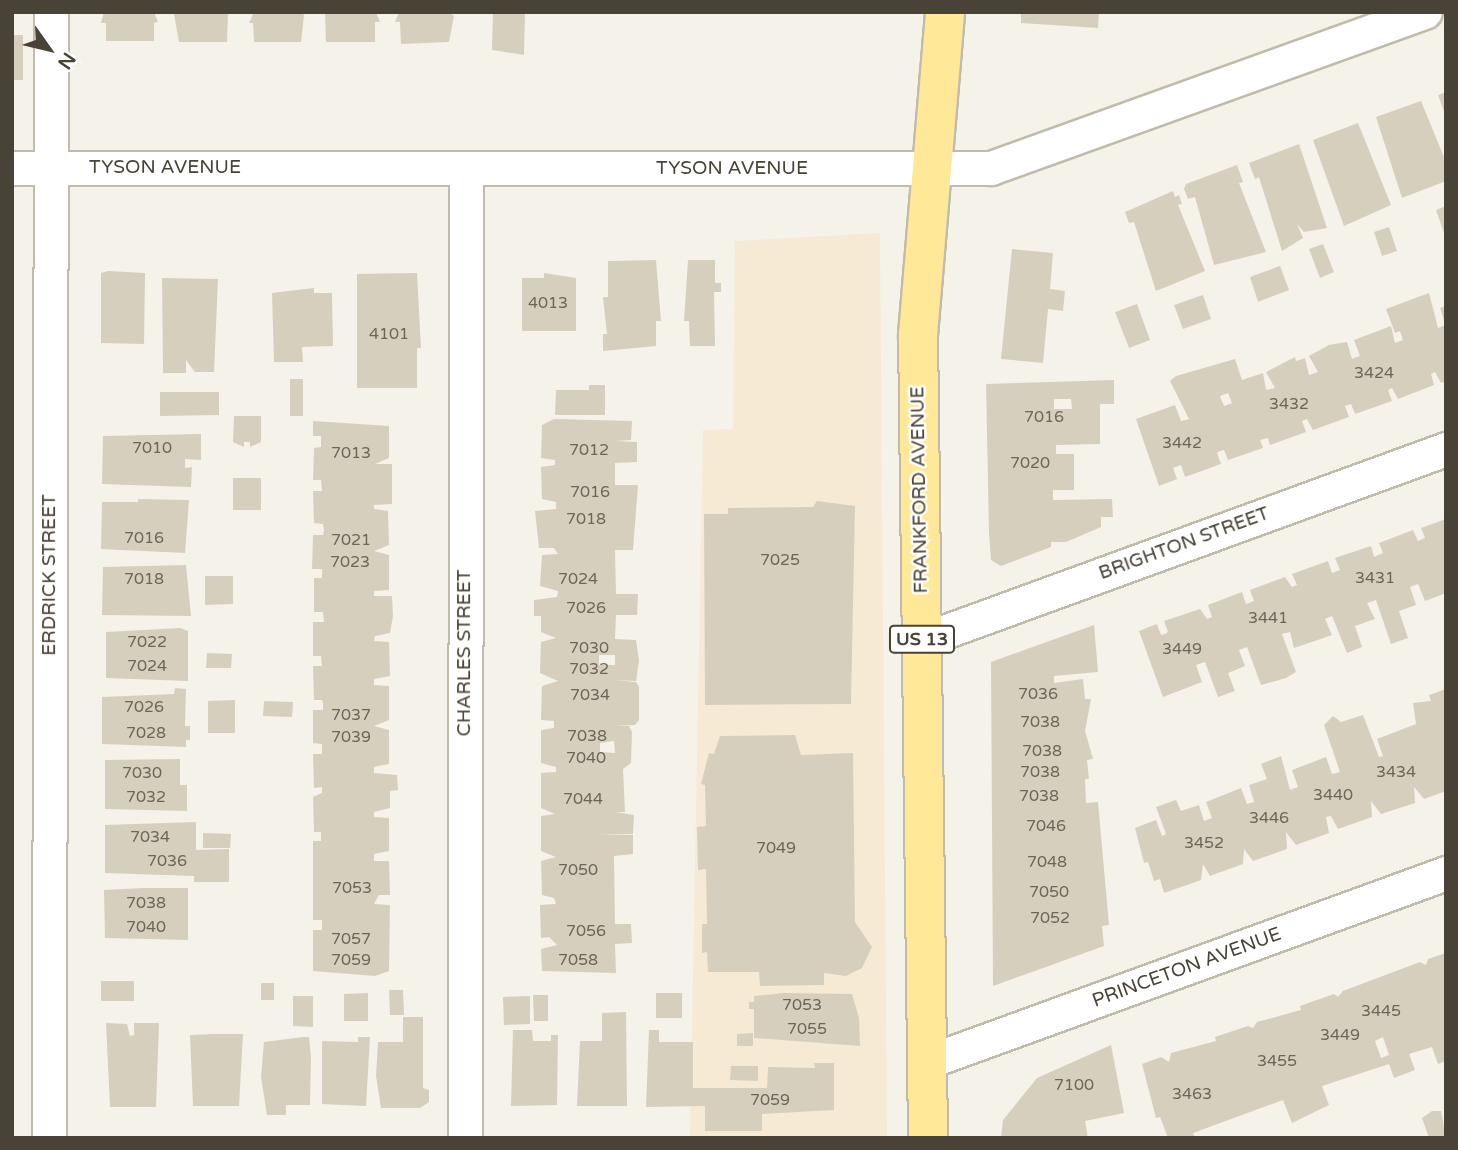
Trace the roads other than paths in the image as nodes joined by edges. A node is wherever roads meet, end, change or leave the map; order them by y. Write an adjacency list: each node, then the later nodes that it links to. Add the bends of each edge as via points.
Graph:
1 (51, 12): 5 (street, ERDRICK STREET)
2 (945, 12): 7 (main road, FRANKFORD AVENUE / US 13)
3 (1425, 12): 7 (street, TYSON AVENUE, via 1028,158 991,168)
4 (12, 168): 5 (street, TYSON AVENUE)
5 (51, 168): 6 (street, TYSON AVENUE); 12 (street, ERDRICK STREET)
6 (466, 168): 7 (street, TYSON AVENUE); 13 (street, CHARLES STREET)
7 (931, 170): 9 (main road, FRANKFORD AVENUE / US 13, via 918,335)
8 (1446, 449): 9 (street, BRIGHTON STREET)
9 (922, 640): 11 (main road, FRANKFORD AVENUE / US 13)
10 (1446, 873): 11 (street, PRINCETON AVENUE)
11 (927, 1062): 14 (main road, FRANKFORD AVENUE / US 13)
12 (49, 1138)
13 (465, 1138)
14 (928, 1138)

